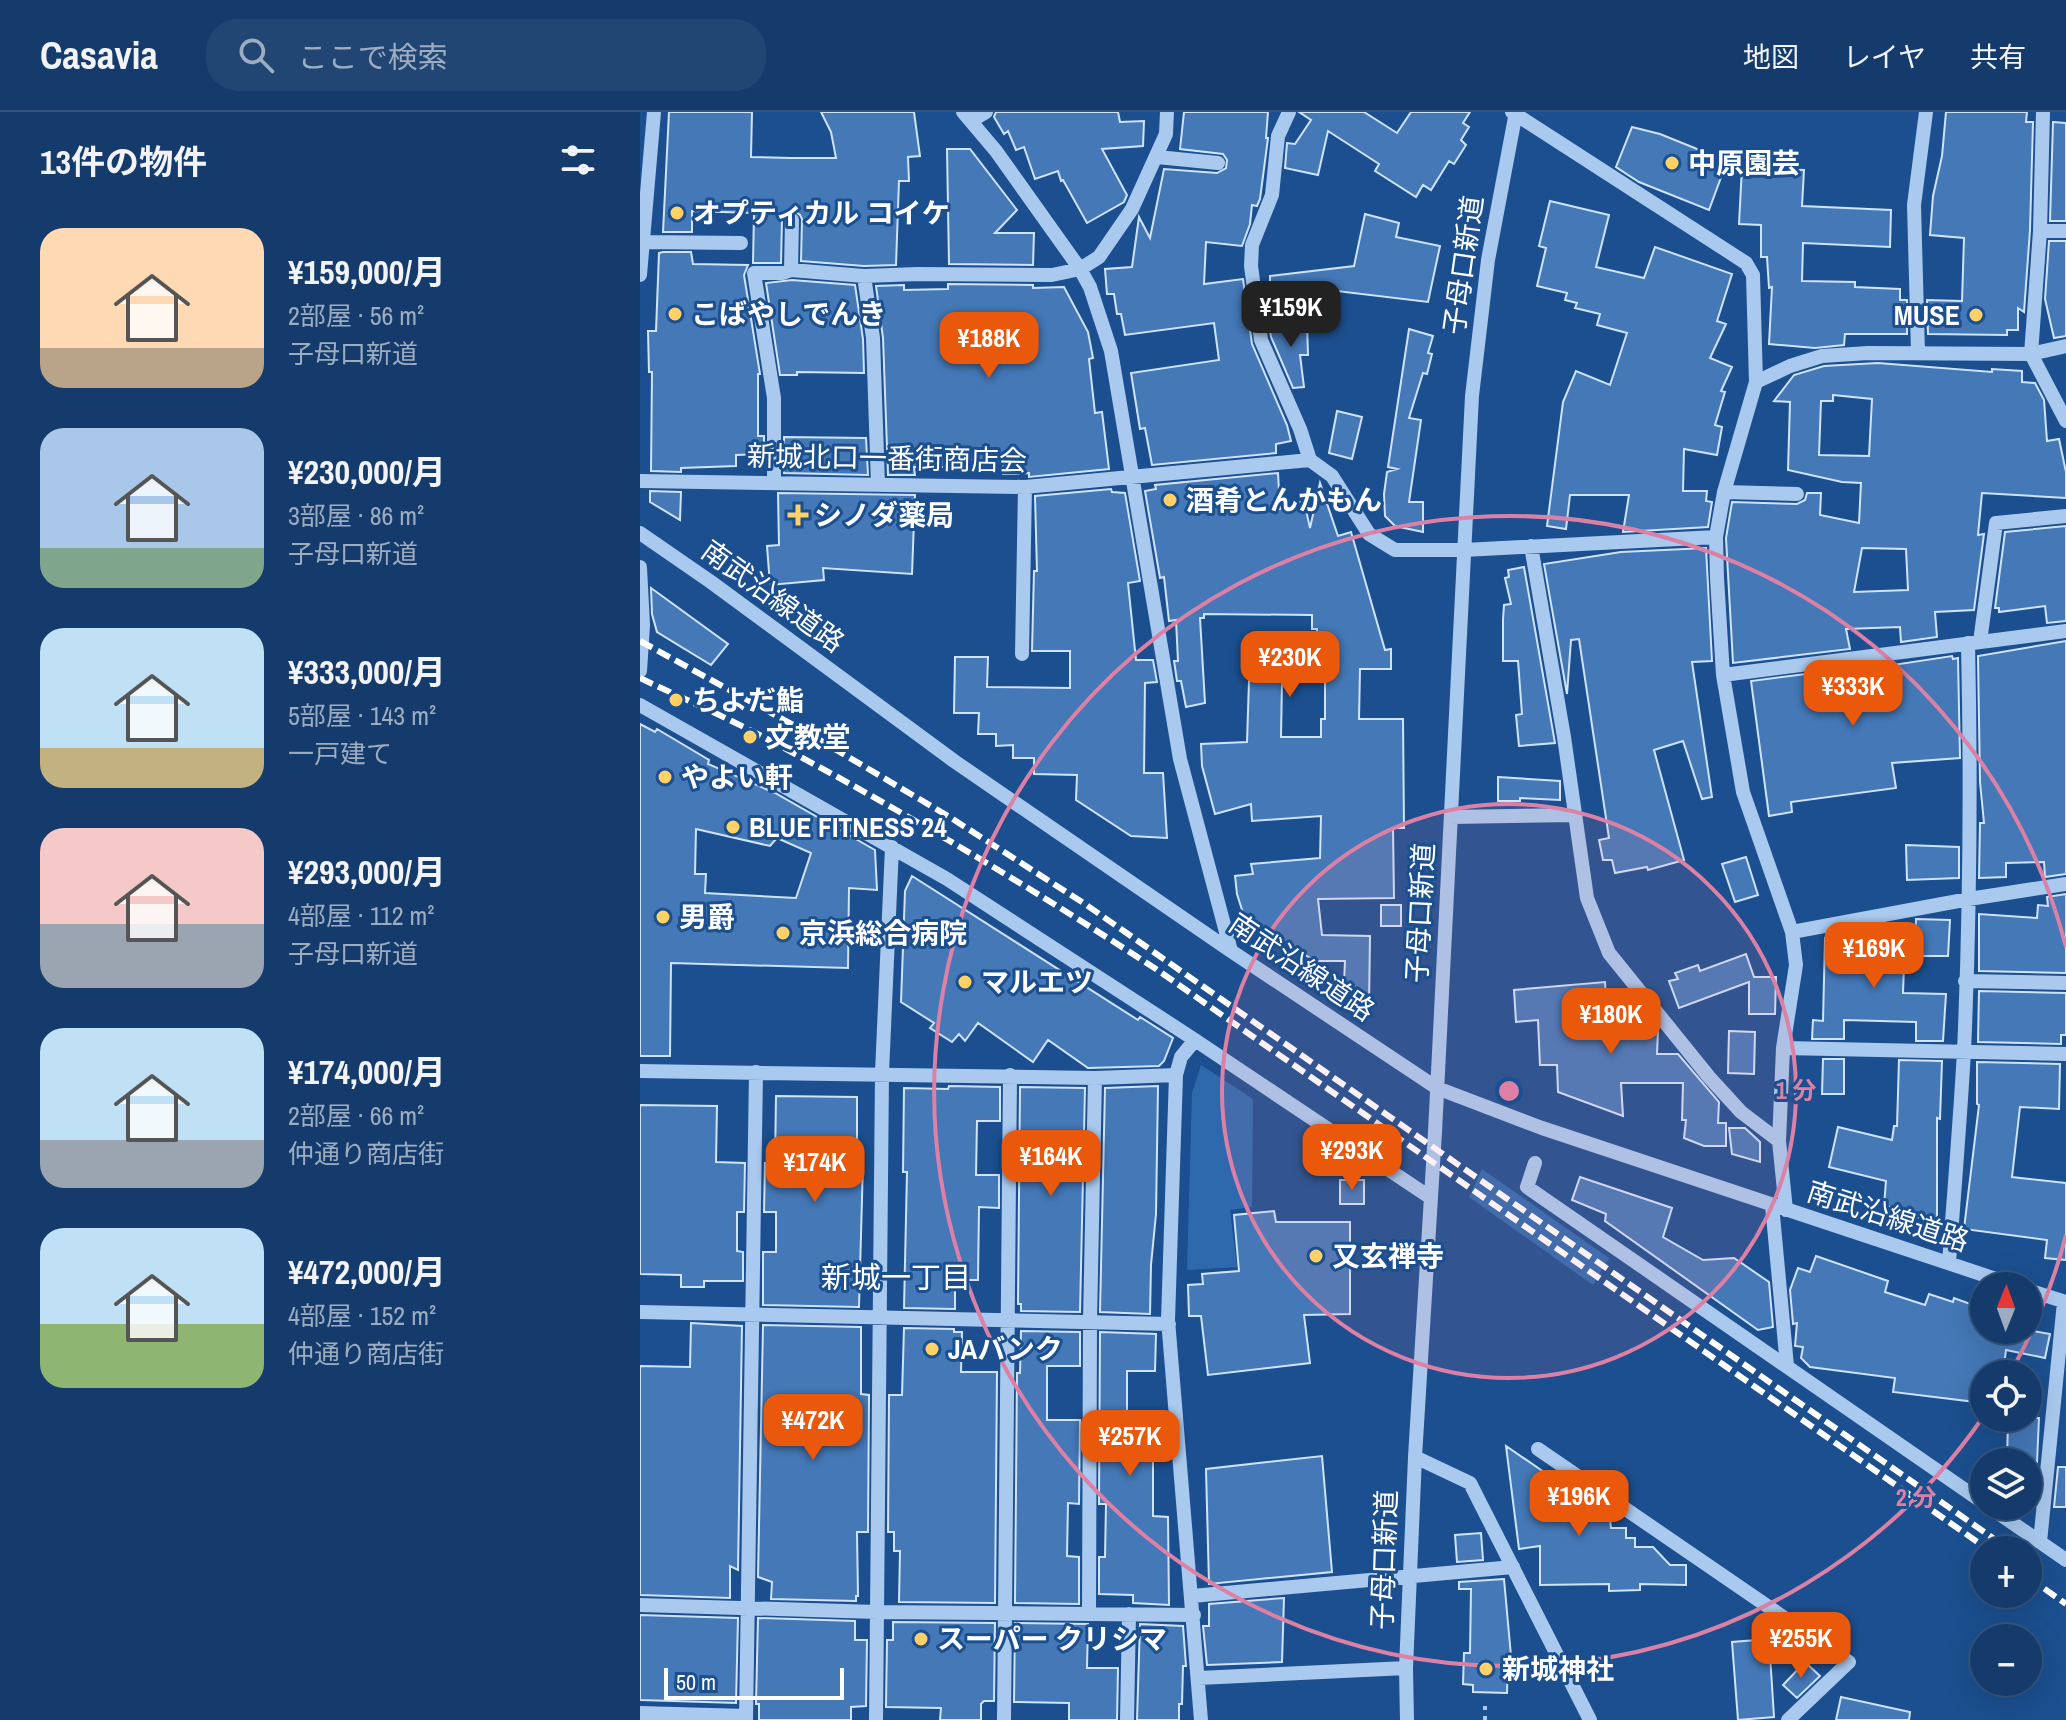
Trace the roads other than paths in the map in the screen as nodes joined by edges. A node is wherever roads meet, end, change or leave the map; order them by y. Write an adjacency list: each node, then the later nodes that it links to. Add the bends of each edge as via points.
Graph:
1 (654, 112): 11 (street)
2 (986, 112): 8 (street)
3 (1167, 112): 9 (street)
4 (1289, 112): 26 (street, via 1278,136 1272,195 1252,245 1251,266 1261,340)
5 (1926, 112): 22 (street, via 1914,205)
6 (2043, 112): 13 (street)
7 (1514, 113): 24 (street, via 1746,263 1753,275); 38 (street, 子母口新道, via 1472,396)
8 (967, 117): 17 (street)
9 (1157, 157): 10 (street); 17 (street, via 1132,209 1099,257)
10 (1218, 163)
11 (643, 206): 15 (street)
12 (792, 220): 18 (street)
13 (2040, 231): 14 (street); 23 (street)
14 (2066, 231)
15 (642, 242): 16 (street); 19 (street)
16 (741, 243)
17 (1080, 269): 20 (street, via 1052,275); 27 (street, via 1111,351)
18 (791, 270): 20 (street); 29 (street, via 754,273 774,398)
19 (640, 275)
20 (864, 276): 30 (street, via 873,338)
21 (2066, 346): 23 (street)
22 (1918, 353): 23 (street); 24 (street, via 1822,356)
23 (2031, 354): 25 (street)
24 (1756, 382): 32 (street)
25 (2066, 421)
26 (1310, 460): 27 (street, 新城北口一番街商店会); 38 (street, via 1332,476 1369,534 1395,550)
27 (1133, 477): 31 (street, 新城北口一番街商店会); 52 (street, via 1180,759)
28 (640, 481): 29 (street, 新城北口一番街商店会)
29 (774, 483): 30 (street, 新城北口一番街商店会)
30 (878, 485): 31 (street, 新城北口一番街商店会)
31 (1025, 487): 42 (street)
32 (1724, 492): 33 (street); 36 (street)
33 (1797, 494)
34 (2066, 516): 41 (street, via 1996,523)
35 (640, 533): 52 (street, 南武沿線道路, via 954,761)
36 (1716, 537): 37 (street); 44 (street)
37 (1531, 546): 38 (street); 46 (street)
38 (1464, 550): 47 (street, 子母口新道)
39 (640, 567): 43 (street)
40 (2066, 631): 41 (street)
41 (1974, 642): 44 (street); 50 (street)
42 (1022, 654)
43 (640, 671)
44 (1723, 675): 51 (street, via 1743,792)
45 (640, 705): 48 (street)
46 (1576, 815): 47 (street); 66 (street, via 1587,898 1609,953 1709,1077 1741,1112)
47 (1451, 817): 65 (street, 子母口新道)
48 (892, 847): 55 (street); 61 (street)
49 (2066, 884): 50 (street)
50 (1969, 899): 51 (street); 53 (street)
51 (1792, 932): 56 (street, via 1796,965)
52 (1231, 951): 65 (street, 南武沿線道路)
53 (1965, 981): 54 (street); 57 (street)
54 (2066, 983)
55 (1195, 1040): 63 (street, via 1181,1057); 68 (street)
56 (1783, 1048): 57 (street); 66 (street)
57 (1964, 1050): 58 (street); 70 (street)
58 (2066, 1054)
59 (640, 1071): 60 (street)
60 (756, 1072): 61 (street); 75 (street)
61 (882, 1073): 62 (street); 76 (street)
62 (1010, 1075): 64 (street); 77 (street)
63 (1176, 1075): 64 (street); 79 (street)
64 (1095, 1078): 78 (street)
65 (1437, 1088): 68 (street, 子母口新道); 69 (street, 南武沿線道路)
66 (1779, 1141): 69 (street)
67 (1535, 1163): 80 (street, via 1527,1187)
68 (1431, 1198): 82 (street, 子母口新道)
69 (1779, 1207): 70 (street, 南武沿線道路); 80 (street)
70 (1949, 1263): 71 (street, 南武沿線道路)
71 (1976, 1272)
72 (2042, 1295): 73 (street)
73 (2065, 1302): 86 (street)
74 (640, 1312): 75 (street)
75 (753, 1314): 76 (street); 93 (street)
76 (880, 1316): 77 (street); 94 (street)
77 (1006, 1319): 78 (street); 95 (street)
78 (1090, 1321): 79 (street); 96 (street)
79 (1169, 1324): 91 (street)
80 (1787, 1366): 83 (street)
81 (1538, 1449): 109 (street, via 1849,1662)
82 (1415, 1457): 89 (street, via 1470,1483); 90 (street, 子母口新道)
83 (1970, 1493)
84 (2009, 1520): 85 (street)
85 (2031, 1536)
86 (2041, 1536)
87 (2042, 1543): 88 (street)
88 (2066, 1560)
89 (1513, 1567): 90 (street); 108 (street)
90 (1409, 1576): 91 (street); 99 (street, 子母口新道)
91 (1192, 1596): 98 (street)
92 (640, 1605): 93 (street)
93 (748, 1608): 94 (street); 102 (street)
94 (877, 1612): 95 (street); 103 (street)
95 (1005, 1613): 96 (street); 104 (street)
96 (1089, 1614): 97 (street)
97 (1129, 1614): 98 (street); 105 (street)
98 (1194, 1615): 100 (street)
99 (1406, 1668): 100 (street); 107 (street, 子母口新道)
100 (1199, 1678): 106 (street)
101 (640, 1713): 102 (street)
102 (746, 1718)
103 (876, 1720)
104 (1004, 1720)
105 (1127, 1720)
106 (1201, 1720)
107 (1407, 1720)
108 (1590, 1720)
109 (1788, 1720)

